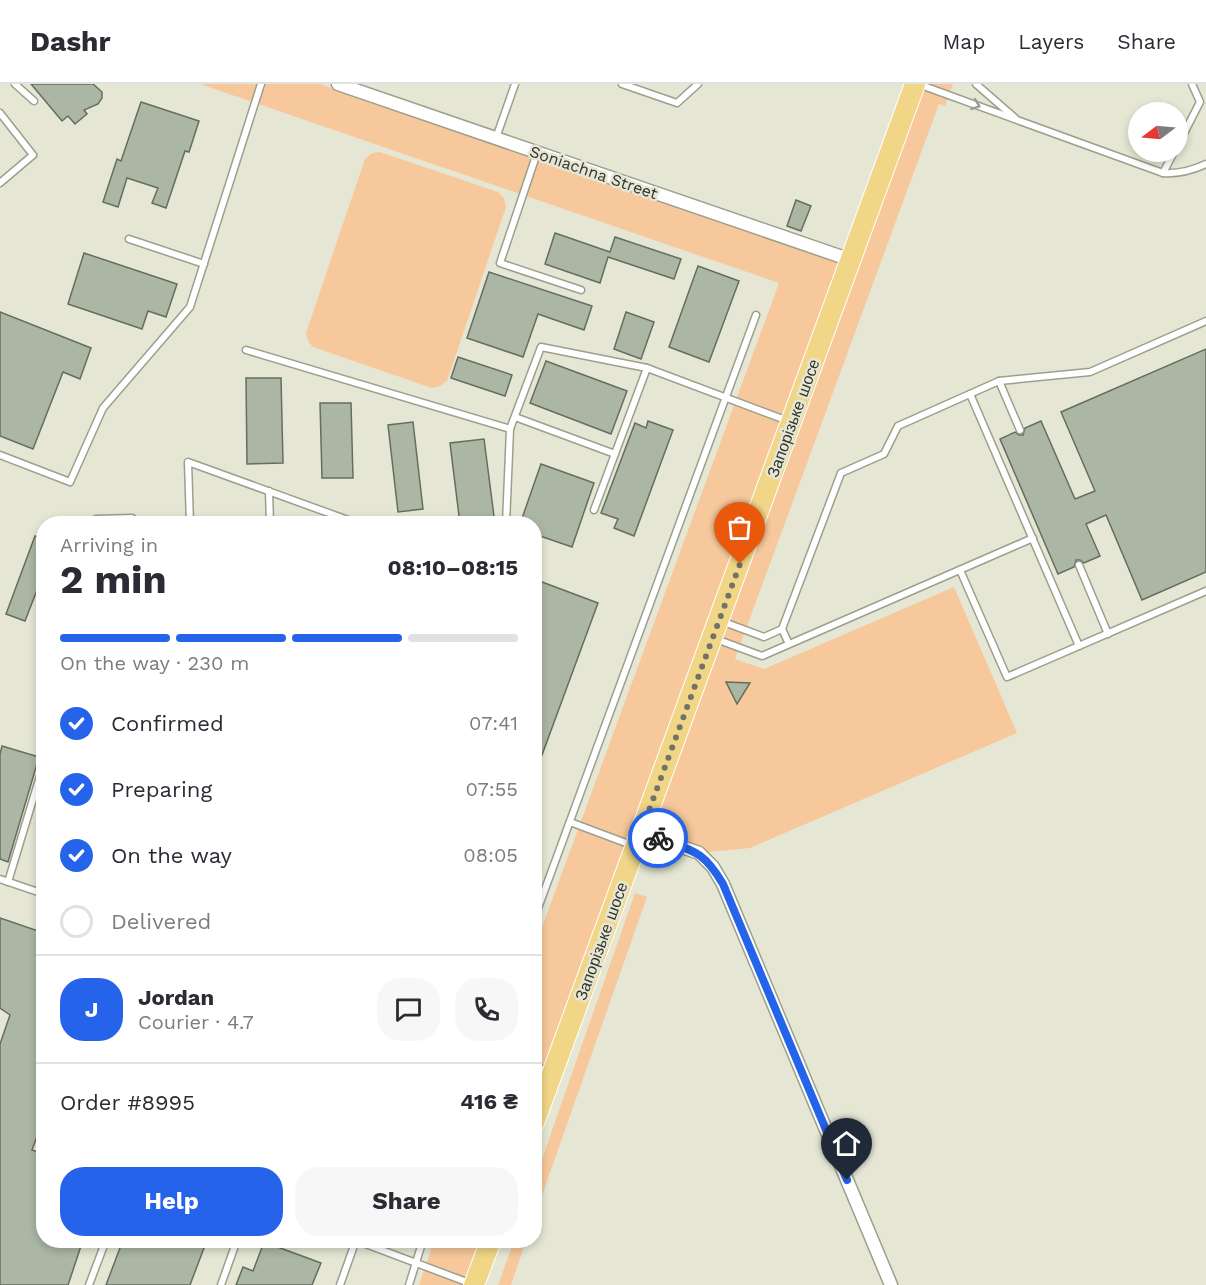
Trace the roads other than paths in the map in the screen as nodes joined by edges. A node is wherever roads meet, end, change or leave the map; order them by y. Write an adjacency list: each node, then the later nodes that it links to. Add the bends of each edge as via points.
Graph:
1 (15, 84): 10 (lane)
2 (261, 84): 22 (lane)
3 (338, 84): 14 (street, Soniachna Street)
4 (515, 84): 14 (lane)
5 (622, 84): 6 (lane, via 677,103)
6 (698, 84)
7 (917, 84): 12 (lane, one-way to 12); 21 (main road, Запорізьке шосе)
8 (976, 84): 12 (lane)
9 (1192, 84): 13 (lane, via 1200,102)
10 (34, 101)
11 (0, 113): 19 (lane, via 33,155)
12 (1018, 120): 18 (lane)
13 (1188, 125)
14 (496, 138): 15 (street, Soniachna Street)
15 (537, 152): 21 (street, Soniachna Street); 23 (lane, via 500,263)
16 (1168, 162): 18 (lane)
17 (1206, 164): 18 (lane, via 1177,174)
18 (1163, 172)
19 (0, 183)
20 (129, 239): 22 (lane)
21 (851, 260): 32 (main road, Запорізьке шосе)
22 (204, 264): 36 (lane, via 190,307 103,408 70,482)
23 (580, 290)
24 (756, 315): 30 (lane)
25 (1206, 321): 28 (lane, via 1090,372)
26 (246, 350): 33 (lane)
27 (647, 368): 30 (lane); 31 (lane, via 541,347); 35 (lane)
28 (999, 381): 29 (lane); 34 (lane)
29 (970, 394): 43 (lane); 48 (lane, via 898,426 884,454 841,473)
30 (726, 398): 32 (lane); 53 (lane)
31 (515, 417): 33 (lane); 35 (lane)
32 (792, 422): 47 (main road, Запорізьке шосе)
33 (510, 429): 42 (lane)
34 (1020, 430)
35 (615, 454): 38 (lane)
36 (0, 455)
37 (269, 491): 39 (lane, via 188,462); 40 (lane); 41 (lane)
38 (594, 510)
39 (190, 516)
40 (270, 516)
41 (336, 516)
42 (506, 516)
43 (1033, 538): 45 (lane); 51 (lane)
44 (1079, 565): 49 (lane)
45 (960, 570): 50 (lane); 51 (lane, via 1007,677)
46 (1206, 591): 49 (lane)
47 (716, 629): 48 (lane, via 764,637); 50 (lane, via 762,656); 54 (main road, Запорізьке шосе)
48 (782, 629): 50 (lane)
49 (1108, 633): 51 (lane)
50 (789, 644)
51 (1079, 646)
52 (36, 789): 56 (lane)
53 (570, 822): 54 (lane); 58 (lane)
54 (638, 839): 59 (main road, Запорізьке шосе); 72 (street, via 699,853 723,884)
55 (0, 879): 56 (lane)
56 (8, 882): 57 (lane)
57 (36, 891)
58 (542, 897)
59 (543, 1069)
60 (103, 1248): 67 (lane)
61 (234, 1248): 68 (lane)
62 (353, 1248): 69 (lane)
63 (374, 1248): 66 (lane)
64 (421, 1248): 66 (lane)
65 (488, 1248): 71 (main road)
66 (416, 1263): 70 (lane); 71 (lane)
67 (89, 1285)
68 (221, 1285)
69 (340, 1285)
70 (409, 1285)
71 (474, 1285)
72 (891, 1285)

